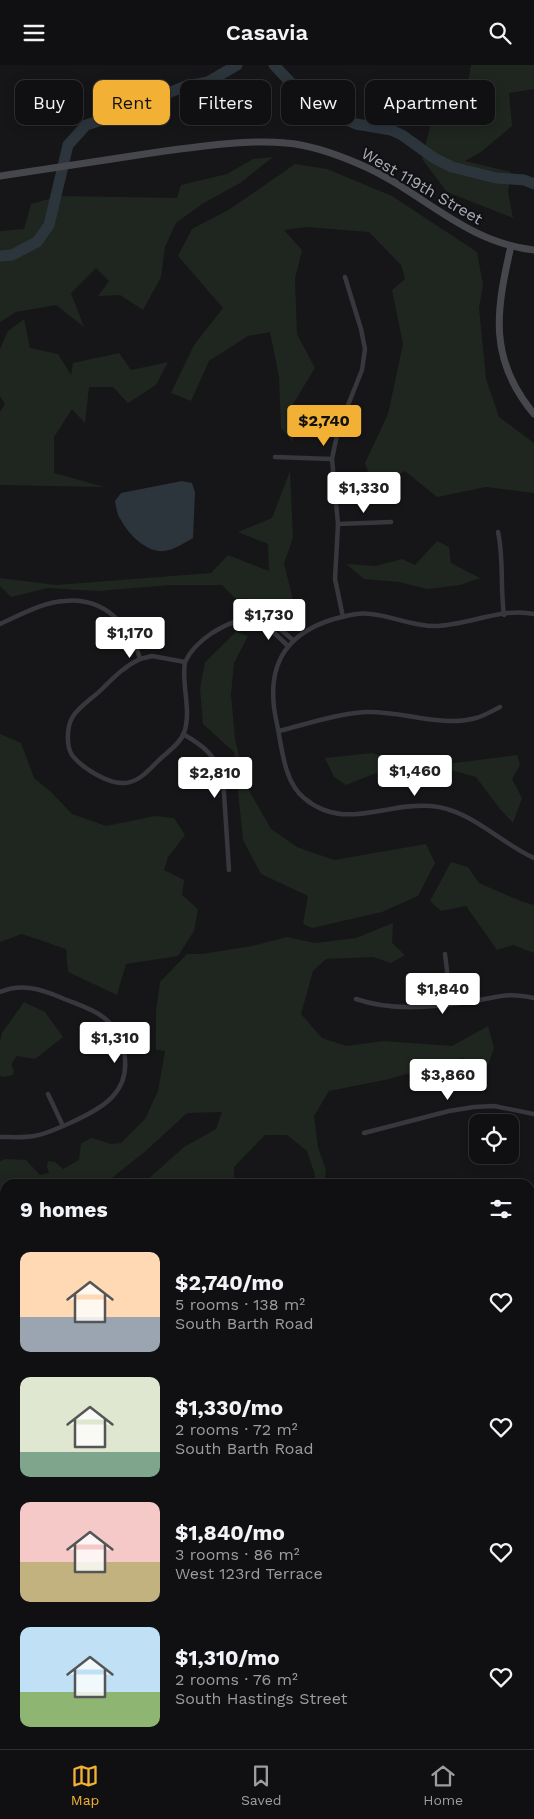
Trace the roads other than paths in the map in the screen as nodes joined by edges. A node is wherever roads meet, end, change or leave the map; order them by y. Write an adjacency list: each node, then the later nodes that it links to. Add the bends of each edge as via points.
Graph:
1 (0, 176): 2 (street, West 119th Street, via 197,147 289,143 361,165 476,233)
2 (511, 246): 3 (street, West 119th Street); 5 (street, via 501,291 499,334 508,372)
3 (534, 250)
4 (345, 277): 7 (street, via 365,349 362,370 338,430)
5 (534, 414)
6 (275, 457): 7 (street)
7 (332, 459): 9 (street)
8 (391, 522): 9 (street)
9 (338, 524): 13 (street, via 335,579)
10 (498, 532): 12 (street)
11 (534, 614): 12 (street)
12 (504, 615): 13 (street, via 440,626 370,614)
13 (343, 617): 16 (street, via 318,624)
14 (0, 623): 18 (street, via 52,603 95,604 109,611 124,625)
15 (265, 623): 16 (street, via 274,625); 17 (street); 19 (street, via 254,619 225,625 196,645)
16 (293, 640): 17 (street)
17 (288, 646): 21 (street, via 273,686)
18 (140, 659): 19 (street, via 152,656); 22 (street, via 126,666 72,718 68,739 71,753 97,775 124,783 146,773)
19 (185, 662): 22 (street, via 187,707)
20 (500, 707): 21 (street, via 481,717 462,721 366,712)
21 (278, 731): 23 (street, via 293,785 316,807 335,814 354,815 429,805 445,807 492,831)
22 (183, 735): 24 (street, via 202,745 218,764 223,778)
23 (534, 858)
24 (229, 869)
25 (445, 954): 29 (street)
26 (0, 992): 32 (street, via 19,987 45,991 104,1018 120,1040 125,1068 118,1090 103,1107)
27 (534, 998): 29 (street, via 510,994)
28 (356, 999): 29 (street, via 385,1006)
29 (451, 1005)
30 (48, 1094): 32 (street)
31 (534, 1114): 33 (street, via 494,1106 474,1107)
32 (63, 1126): 34 (street, via 35,1136)
33 (364, 1133)
34 (0, 1137)

